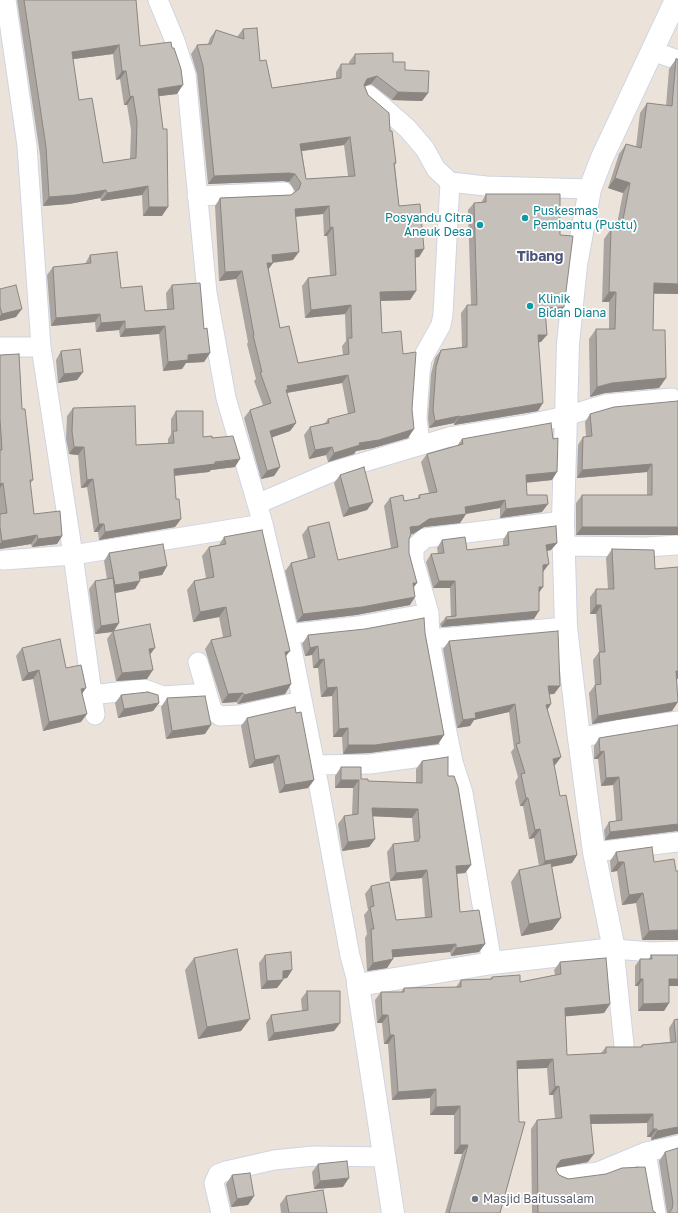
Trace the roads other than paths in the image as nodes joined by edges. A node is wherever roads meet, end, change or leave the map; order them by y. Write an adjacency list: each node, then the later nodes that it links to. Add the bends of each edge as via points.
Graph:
1 (6, 0): 12 (street, via 27,146)
2 (158, 0): 10 (street, via 186,75)
3 (676, 0): 4 (street)
4 (652, 51): 5 (street); 8 (street)
5 (678, 60)
6 (369, 95): 7 (street, via 407,128 425,149 436,169)
7 (450, 182): 8 (street, via 486,186); 15 (street, via 443,314 422,359 420,372 417,418)
8 (590, 189): 14 (street, via 576,265 568,344)
9 (284, 192): 10 (street)
10 (197, 196): 16 (street, via 212,330 226,398)
11 (0, 347): 12 (street)
12 (41, 347): 21 (street)
13 (672, 398): 14 (street, via 606,404)
14 (566, 416): 15 (street, via 449,437); 17 (street)
15 (420, 445): 16 (street, via 334,471)
16 (257, 504): 18 (street)
17 (562, 521): 20 (street); 23 (street, via 425,538 419,542 414,548 414,561)
18 (263, 524): 21 (street); 25 (street)
19 (678, 545): 20 (street)
20 (563, 546): 24 (street)
21 (73, 555): 22 (street); 29 (street)
22 (4, 560)
23 (429, 613): 25 (street, via 358,626); 26 (street)
24 (566, 627): 26 (street); 33 (street)
25 (289, 634): 30 (street)
26 (430, 638): 34 (street)
27 (198, 662): 28 (street)
28 (207, 693): 29 (street, via 163,696 144,689); 30 (street, via 212,710 217,716 223,717)
29 (91, 695): 31 (street)
30 (302, 701): 35 (street)
31 (95, 715)
32 (678, 721): 33 (street)
33 (579, 738): 37 (street)
34 (451, 753): 35 (street, via 370,764); 40 (street, via 463,793)
35 (315, 765): 41 (street, via 350,956)
36 (678, 842): 37 (street)
37 (594, 852): 38 (street)
38 (614, 949): 39 (street); 40 (street); 42 (street)
39 (678, 951)
40 (492, 963): 41 (street)
41 (358, 985): 45 (street, via 375,1102)
42 (624, 1045)
43 (678, 1144): 44 (street)
44 (646, 1152): 46 (street, via 598,1172); 49 (street)
45 (386, 1157): 47 (street, via 313,1156 274,1160 226,1171 218,1174 214,1183); 48 (street)
46 (561, 1177)
47 (221, 1213)
48 (393, 1213)
49 (656, 1213)

